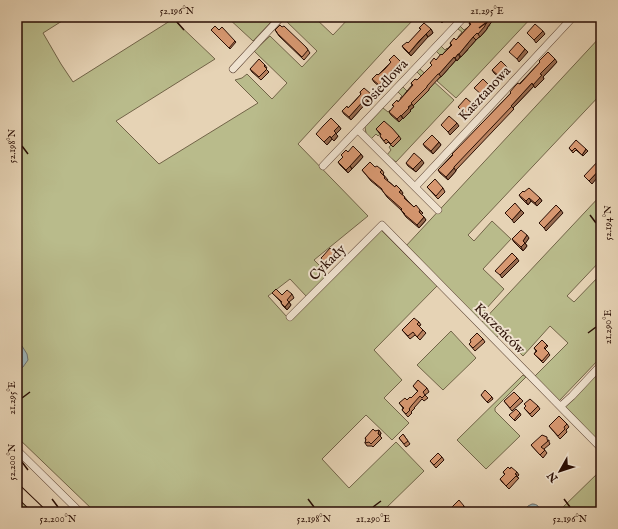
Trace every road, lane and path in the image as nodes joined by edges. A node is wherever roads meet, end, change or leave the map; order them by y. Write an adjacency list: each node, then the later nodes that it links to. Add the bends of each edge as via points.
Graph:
1 (281, 17): 4 (street)
2 (464, 17): 5 (street, Osiedlowa)
3 (573, 17): 7 (street, Kasztanowa)
4 (233, 69)
5 (358, 130): 6 (street, Osiedlowa); 7 (street)
6 (323, 166)
7 (415, 187): 8 (street)
8 (438, 210)
9 (382, 225): 10 (street, Cykady); 12 (street, Kaczeńców)
10 (290, 317)
11 (601, 365): 12 (street)
12 (561, 406): 13 (street, Kaczeńców)
13 (601, 448)
14 (17, 450): 17 (street)
15 (17, 490): 16 (highway)
16 (40, 512)
17 (80, 512)

